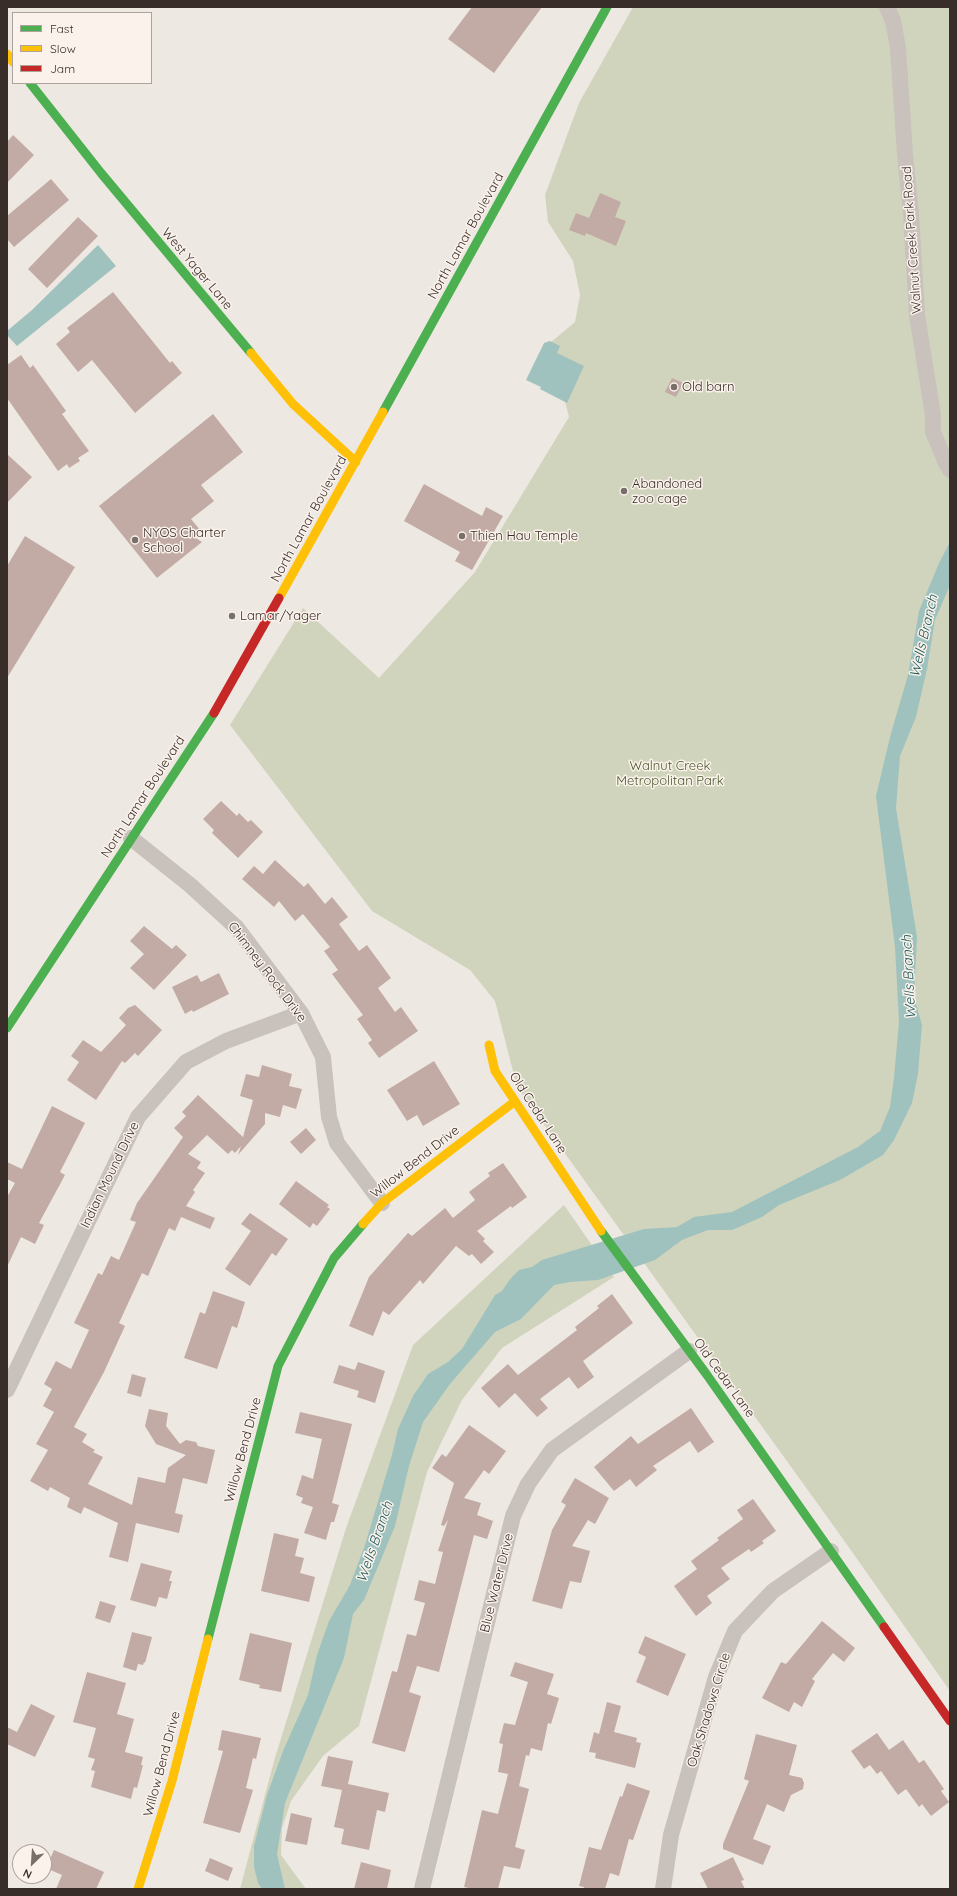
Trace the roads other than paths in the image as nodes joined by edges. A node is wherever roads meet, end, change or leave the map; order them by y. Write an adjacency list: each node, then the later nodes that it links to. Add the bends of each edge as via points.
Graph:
1 (607, 7): 4 (street, North Lamar Boulevard)
2 (887, 7): 5 (street, Walnut Creek Park Road, via 893,20 898,48 912,214 916,316 933,415 933,432)
3 (31, 84): 4 (street, West Yager Lane, via 105,178 293,404)
4 (356, 462): 6 (street, North Lamar Boulevard, via 223,700)
5 (950, 470)
6 (131, 838): 7 (street, Chimney Rock Drive, via 190,885 237,928); 8 (street, North Lamar Boulevard)
7 (301, 1013): 11 (street, Chimney Rock Drive, via 323,1057 329,1117 337,1143); 13 (street, Indian Mound Drive, via 226,1041 186,1062 138,1117)
8 (7, 1028)
9 (489, 1045): 10 (street, Old Cedar Lane, via 495,1071)
10 (514, 1102): 11 (street, Willow Bend Drive); 12 (street, Old Cedar Lane, via 614,1250)
11 (382, 1203): 16 (street, Willow Bend Drive, via 334,1258 278,1366 172,1781)
12 (689, 1351): 14 (street, Old Cedar Lane); 17 (street, Blue Water Drive, via 552,1450 528,1484 513,1516)
13 (7, 1390)
14 (831, 1551): 15 (street, Old Cedar Lane); 18 (street, Oak Shadows Circle, via 773,1591 735,1631 716,1677 671,1835)
15 (950, 1721)
16 (138, 1889)
17 (422, 1889)
18 (663, 1889)

